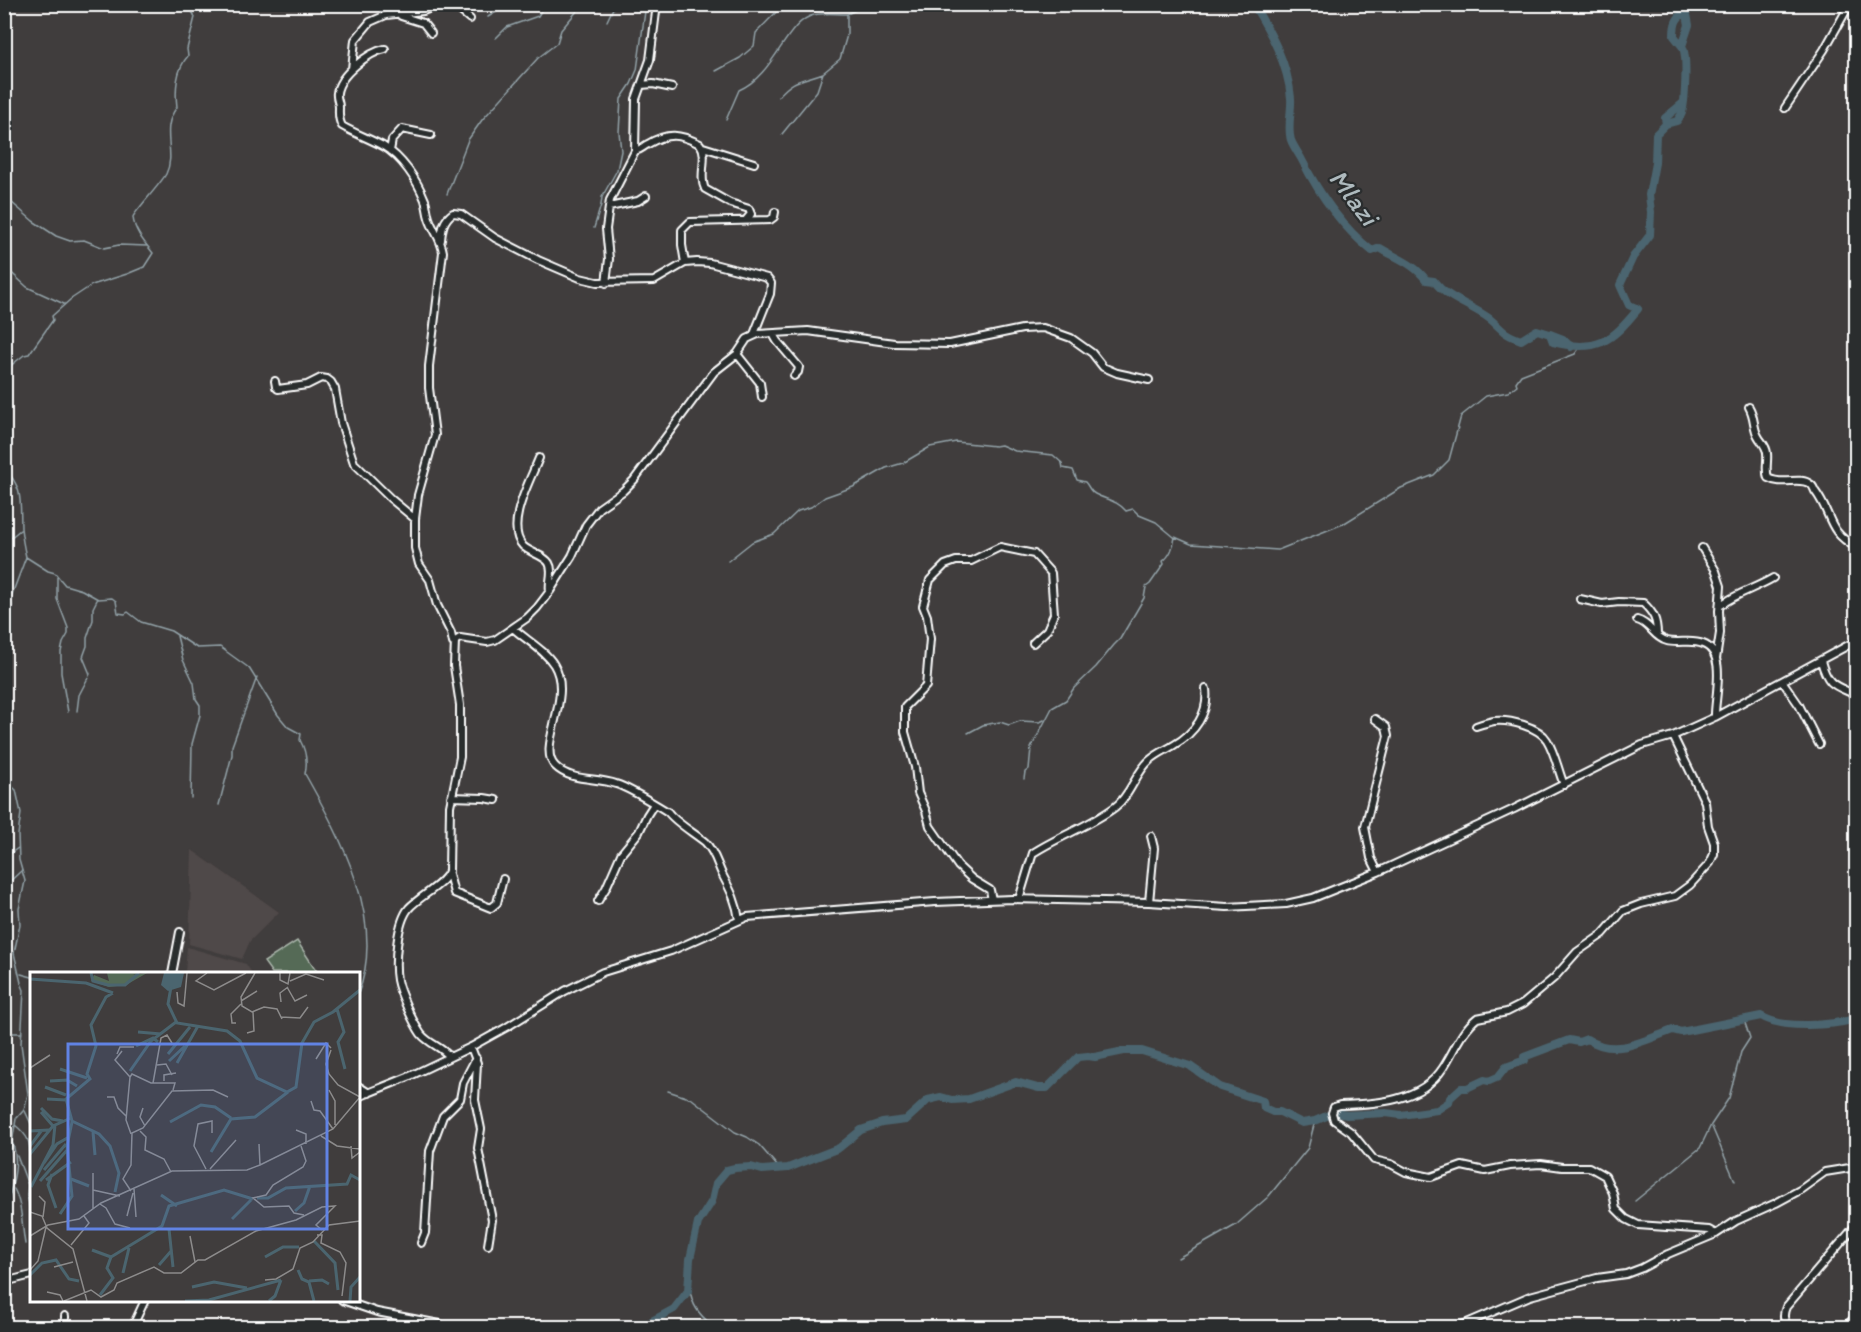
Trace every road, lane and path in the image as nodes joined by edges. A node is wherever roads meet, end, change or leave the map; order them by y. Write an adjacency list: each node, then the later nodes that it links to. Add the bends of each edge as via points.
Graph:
1 (441, 4): 5 (street)
2 (452, 4): 6 (street)
3 (657, 4): 10 (street, via 650,60)
4 (1850, 4): 12 (street)
5 (398, 14): 7 (street, via 423,23); 9 (street, via 374,20 357,36)
6 (470, 19)
7 (431, 33)
8 (386, 49): 9 (street)
9 (352, 69): 15 (street, via 337,92 340,123)
10 (641, 86): 11 (street); 16 (street, via 636,99)
11 (672, 88)
12 (1785, 108)
13 (431, 135): 15 (street, via 402,129 392,140)
14 (703, 147): 16 (street, via 676,135); 17 (street); 21 (street, via 701,173 705,189 749,209 751,214)
15 (390, 151): 22 (street, via 415,179 433,229)
16 (635, 151): 19 (street)
17 (754, 163)
18 (646, 196): 19 (street)
19 (609, 207): 24 (street)
20 (775, 212): 21 (street, via 770,220)
21 (746, 220): 23 (street, via 687,224 681,235)
22 (441, 240): 24 (street, via 447,218 453,213 461,214 495,238 538,260 580,278); 34 (street, via 443,252 429,366 435,435)
23 (685, 263): 24 (street, via 654,281); 26 (street, via 710,263 770,280 770,294)
24 (606, 283)
25 (773, 333): 26 (street); 28 (street, via 799,367); 29 (street, via 808,331 900,344 950,344 1022,328 1043,328 1071,338 1092,353 1102,367)
26 (754, 334): 27 (street)
27 (737, 354): 31 (street, via 760,383); 38 (street, via 714,372 634,480 599,508)
28 (794, 376)
29 (1149, 380)
30 (275, 381): 34 (street, via 278,389 307,385 321,378 331,382 354,463)
31 (762, 397)
32 (1749, 407): 35 (street, via 1757,435 1767,451 1768,478 1781,483 1810,483 1836,533)
33 (539, 458): 38 (street, via 516,524 520,543 550,564)
34 (415, 519): 46 (street, via 419,564 430,580)
35 (1857, 547)
36 (1702, 548): 40 (street, via 1721,586)
37 (1773, 578): 40 (street)
38 (550, 591): 42 (street)
39 (1580, 599): 43 (street, via 1602,604 1643,603 1657,622)
40 (1720, 606): 47 (street)
41 (1637, 620): 43 (street)
42 (513, 628): 46 (street, via 488,642 460,638); 60 (street, via 549,658 557,672 560,699 549,752 554,765 574,776 619,784)
43 (1657, 634): 47 (street, via 1667,641 1702,643)
44 (1857, 641): 48 (street)
45 (1033, 643): 66 (street, via 1047,630 1054,614 1051,573 1034,554 1006,546 996,548 971,561 945,565 930,580 923,606 930,639 926,686 905,707 905,732 918,793 932,829 966,875 990,890)
46 (453, 647): 58 (street, via 460,705 460,757)
47 (1716, 659): 52 (street)
48 (1821, 661): 49 (street); 51 (street, via 1831,684)
49 (1783, 682): 52 (street); 56 (street)
50 (1206, 689): 65 (street, via 1202,720 1181,741 1144,765 1117,806 1033,853)
51 (1857, 695)
52 (1715, 717): 55 (street)
53 (1375, 719): 62 (street, via 1386,727 1389,736 1365,827)
54 (1476, 726): 57 (street, via 1496,721 1539,732 1550,746)
55 (1673, 736): 57 (street, via 1642,745); 80 (street, via 1706,802 1714,843 1713,858 1690,885 1675,896 1623,911 1603,934 1577,952 1527,1001 1507,1012 1477,1018 1453,1047 1442,1069 1422,1087 1388,1102 1340,1105 1332,1113 1374,1160 1406,1172 1431,1177 1462,1166 1485,1170 1541,1164 1589,1167 1605,1176 1616,1209 1626,1219 1638,1225 1709,1230)
56 (1819, 744)
57 (1564, 784): 62 (street)
58 (451, 797): 59 (street); 63 (street)
59 (496, 800)
60 (654, 804): 67 (street, via 621,854); 69 (street, via 711,849 736,900)
61 (1151, 836): 68 (street, via 1154,848)
62 (1378, 872): 68 (street, via 1313,898 1286,904 1227,907)
63 (449, 874): 64 (street, via 454,893 491,908 497,903); 73 (street, via 405,913 396,973 400,991 419,1030)
64 (503, 879)
65 (1019, 899): 66 (street); 68 (street)
66 (992, 900): 69 (street)
67 (598, 901)
68 (1149, 902)
69 (739, 920): 72 (street, via 671,951 603,972)
70 (180, 932): 71 (street)
71 (172, 972)
72 (471, 1047): 73 (street); 74 (street)
73 (450, 1057): 76 (street)
74 (477, 1058): 81 (street, via 463,1083 460,1099 442,1116 430,1151 425,1233); 82 (street, via 474,1094 481,1129 478,1148 492,1220)
75 (360, 1087): 76 (street)
76 (369, 1093): 77 (street)
77 (360, 1096)
78 (1857, 1167): 80 (street, via 1825,1172 1800,1190)
79 (1857, 1225): 93 (street, via 1786,1307 1783,1314)
80 (1716, 1234): 92 (street, via 1626,1274 1530,1296)
81 (421, 1243)
82 (488, 1245)
83 (30, 1276): 84 (street)
84 (4, 1282)
85 (144, 1302): 91 (street)
86 (348, 1302): 89 (street)
87 (65, 1316): 90 (street)
88 (1857, 1317): 94 (street)
89 (440, 1324)
90 (65, 1328)
91 (132, 1328)
92 (1455, 1328)
93 (1790, 1328)
94 (1843, 1328)

